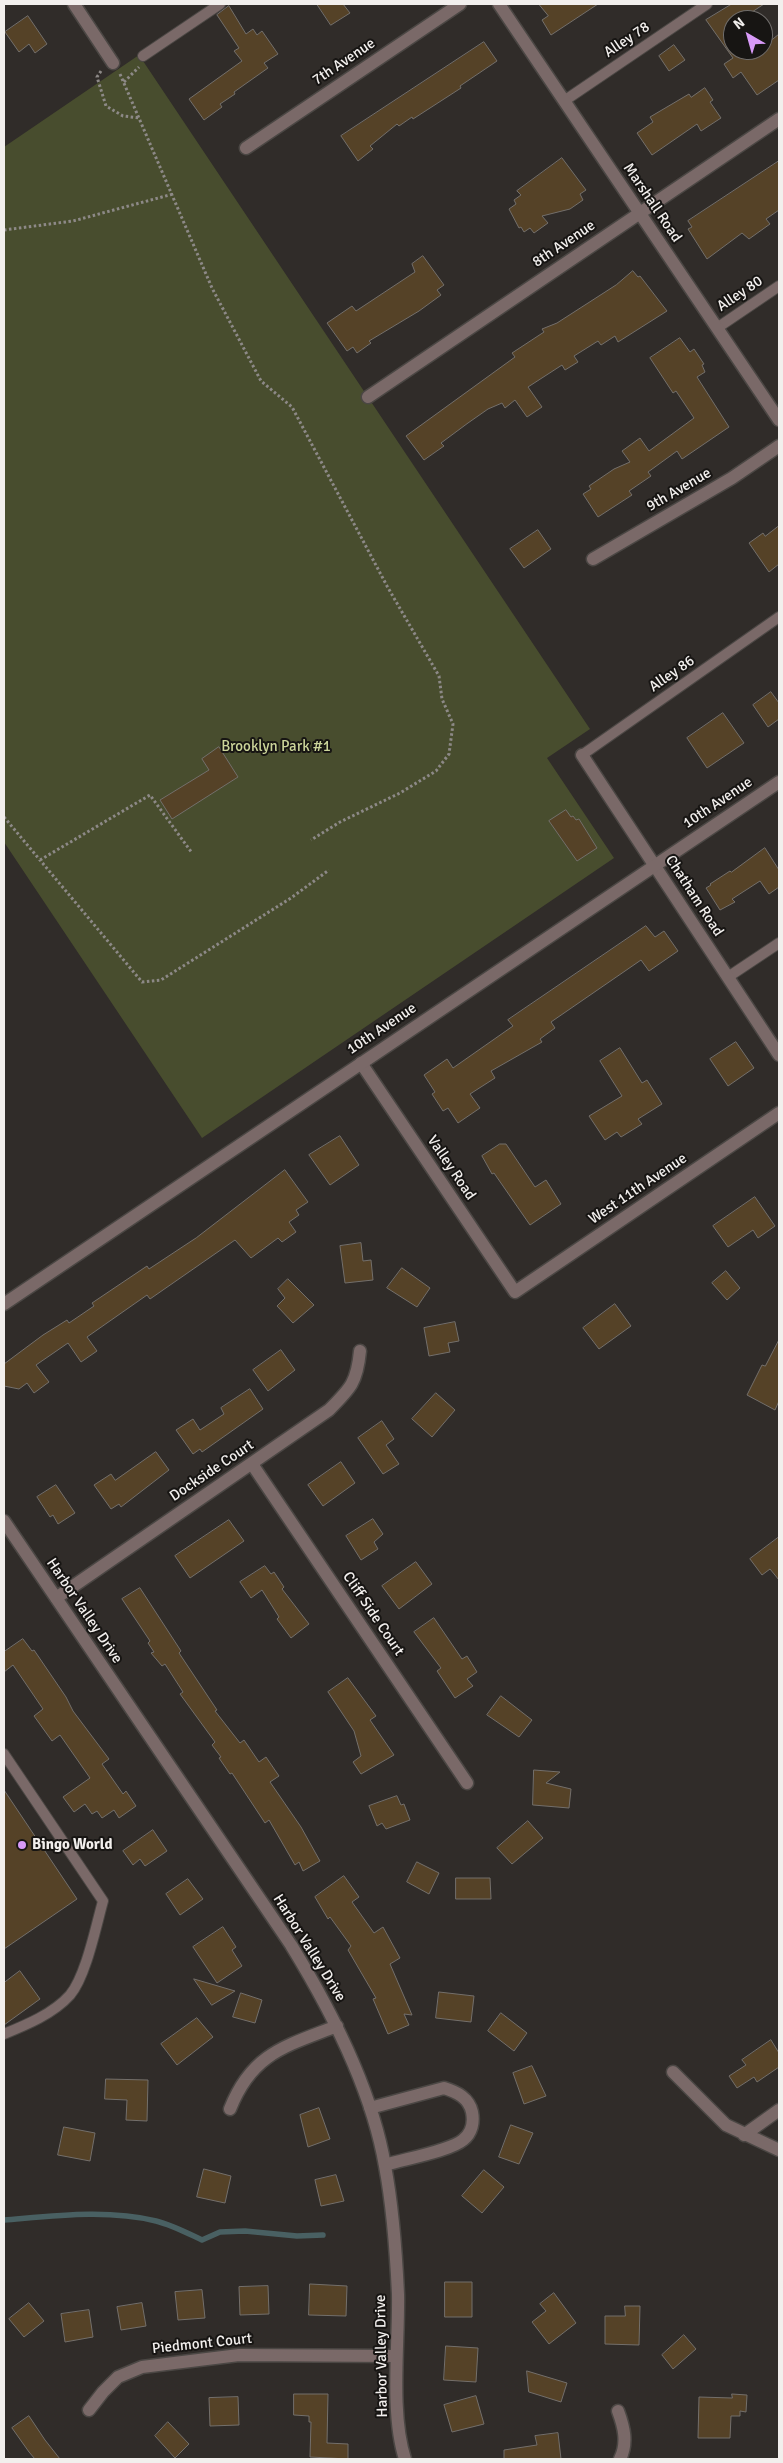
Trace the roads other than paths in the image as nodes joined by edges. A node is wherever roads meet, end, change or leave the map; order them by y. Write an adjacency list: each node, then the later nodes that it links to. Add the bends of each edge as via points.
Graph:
1 (74, 4): 7 (street)
2 (220, 4): 6 (lane)
3 (460, 4): 10 (street, 7th Avenue)
4 (499, 4): 8 (street, Marshall Road)
5 (707, 4): 8 (lane, Alley 78)
6 (143, 56)
7 (112, 60)
8 (564, 101): 11 (street, Marshall Road)
9 (779, 119): 11 (street, 8th Avenue)
10 (246, 148)
11 (640, 213): 13 (street, Marshall Road); 14 (street, 8th Avenue)
12 (779, 286): 13 (lane, Alley 80)
13 (717, 328): 15 (street, Marshall Road)
14 (368, 397)
15 (779, 420)
16 (779, 446): 17 (street, 9th Avenue, via 732,478)
17 (593, 559)
18 (779, 617): 19 (lane, Alley 86)
19 (582, 755): 21 (street, Chatham Road)
20 (779, 782): 21 (street, 10th Avenue)
21 (655, 866): 23 (street, Chatham Road); 25 (street, 10th Avenue)
22 (779, 943): 23 (lane)
23 (728, 978): 24 (street, Chatham Road)
24 (779, 1055)
25 (361, 1063): 27 (street, Valley Road); 28 (street, 10th Avenue)
26 (779, 1113): 27 (street, West 11th Avenue)
27 (515, 1292)
28 (4, 1304)
29 (360, 1351): 30 (street, Dockside Court, via 358,1374 345,1394 329,1410)
30 (252, 1464): 32 (street, Dockside Court); 34 (street, Cliff Side Court)
31 (4, 1521): 32 (street, Harbor Valley Drive)
32 (56, 1598): 35 (street, Harbor Valley Drive, via 291,1945)
33 (4, 1754): 36 (lane, via 104,1901 80,1976 70,1995 28,2024)
34 (467, 1783)
35 (337, 2026): 38 (street, Harbor Valley Drive); 39 (street, via 275,2051 254,2068 238,2088)
36 (4, 2034)
37 (673, 2072): 41 (street, via 726,2125)
38 (370, 2108): 43 (street, Harbor Valley Drive); 43 (street, via 444,2088 464,2098 471,2109 474,2121 464,2140 453,2146)
39 (230, 2109)
40 (779, 2110): 41 (street)
41 (744, 2135): 42 (street)
42 (779, 2150)
43 (385, 2164): 44 (street, Harbor Valley Drive, via 395,2238 398,2295)
44 (396, 2356): 45 (street, Piedmont Court, via 239,2354 142,2367 118,2377); 47 (street, Harbor Valley Drive, via 398,2420)
45 (89, 2410)
46 (618, 2411): 48 (street, via 624,2429 624,2452)
47 (405, 2459)
48 (620, 2459)

